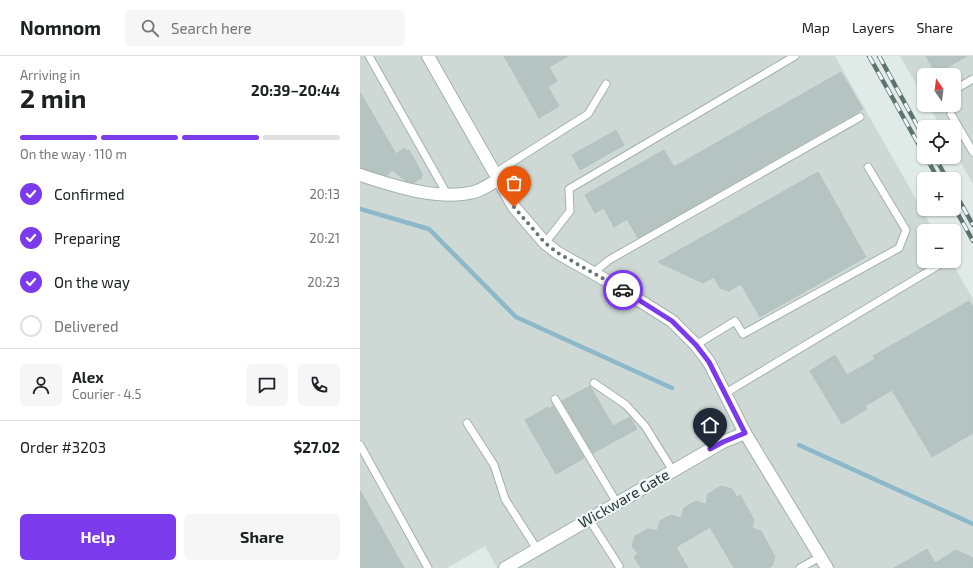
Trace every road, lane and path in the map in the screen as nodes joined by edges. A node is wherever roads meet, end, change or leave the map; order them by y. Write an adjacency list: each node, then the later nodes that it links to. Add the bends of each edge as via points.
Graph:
1 (369, 56): 13 (lane)
2 (428, 56): 12 (street)
3 (795, 56): 14 (lane, via 569,189 570,211)
4 (973, 79): 6 (lane)
5 (606, 84): 12 (lane, via 588,114)
6 (961, 86)
7 (951, 112): 9 (lane)
8 (860, 117): 16 (lane, via 609,260)
9 (973, 152)
10 (868, 166): 17 (lane, via 906,230 899,248 743,334 736,321)
11 (360, 175): 13 (street, via 423,192)
12 (497, 176): 13 (street, via 475,192); 14 (street, via 514,207)
13 (447, 194)
14 (545, 243): 16 (street)
15 (934, 268): 19 (lane)
16 (593, 273): 17 (street, via 672,321)
17 (696, 345): 19 (street, via 709,362)
18 (594, 383): 24 (lane, via 626,405 645,426)
19 (724, 394): 22 (street)
20 (555, 399): 25 (lane)
21 (467, 423): 27 (lane, via 494,465 505,499)
22 (745, 433): 24 (street, Wickware Gate, via 723,442); 28 (street)
23 (360, 445): 30 (lane)
24 (673, 471): 25 (street, Wickware Gate)
25 (618, 503): 26 (street, Wickware Gate)
26 (589, 519): 27 (street, Wickware Gate); 29 (lane)
27 (537, 550): 31 (street, Wickware Gate)
28 (820, 557): 32 (lane); 33 (street)
29 (619, 566)
30 (428, 568)
31 (505, 568)
32 (800, 568)
33 (827, 568)

